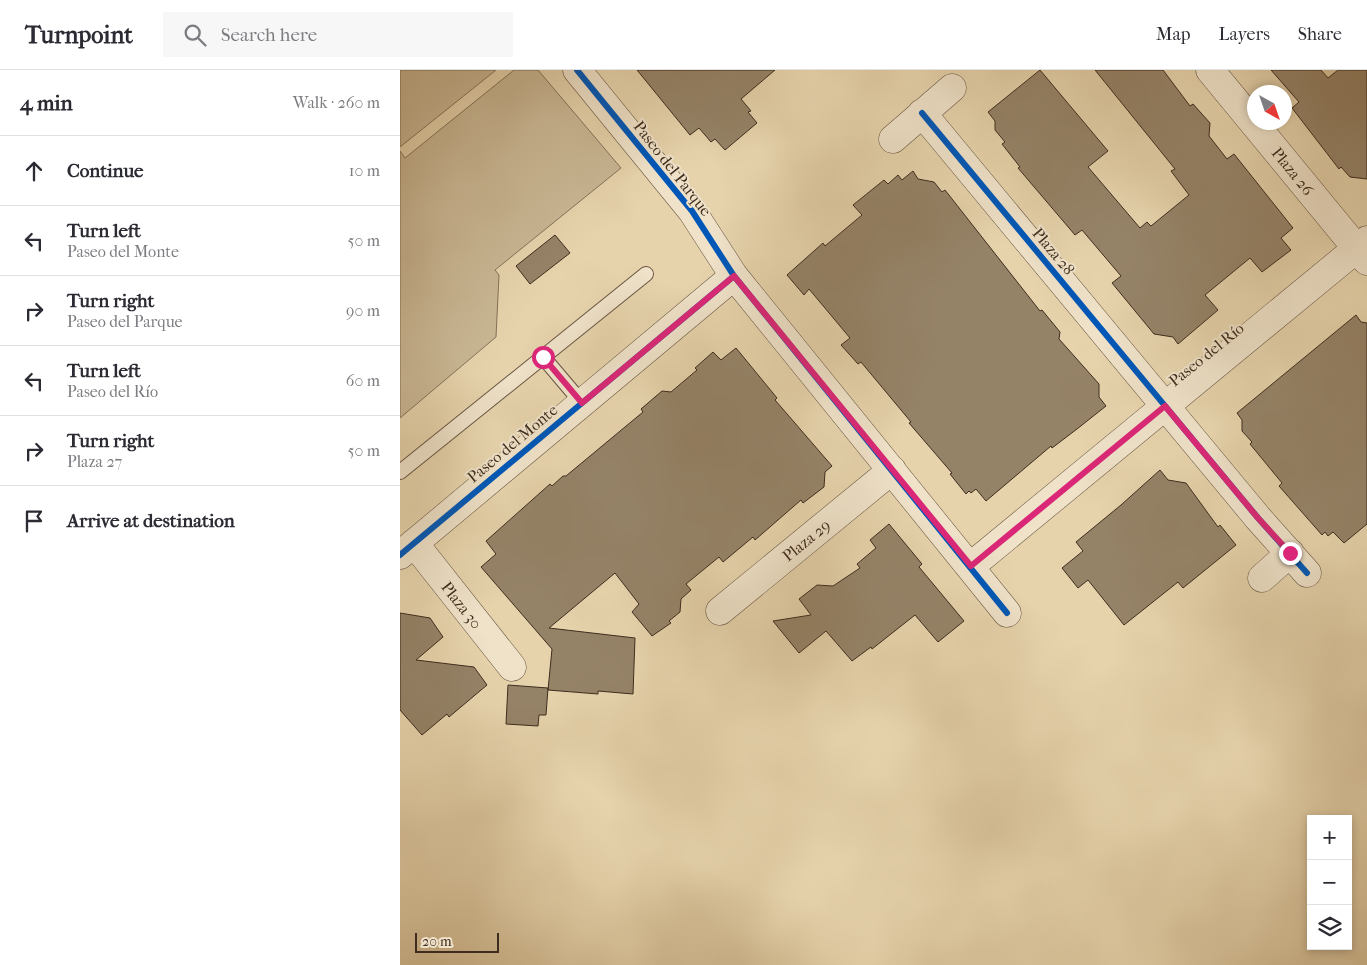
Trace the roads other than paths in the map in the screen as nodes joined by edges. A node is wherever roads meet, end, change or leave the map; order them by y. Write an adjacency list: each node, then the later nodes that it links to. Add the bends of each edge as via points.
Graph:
1 (577, 70): 8 (street, Paseo del Parque, via 692,211)
2 (1210, 70): 6 (street, Plaza 26)
3 (952, 88): 4 (street)
4 (922, 113): 5 (street); 11 (street, Plaza 28)
5 (893, 139)
6 (1364, 250): 11 (street, Paseo del Río)
7 (646, 274): 9 (lane)
8 (734, 276): 10 (street, Paseo del Monte); 12 (street, Paseo del Parque)
9 (543, 357): 10 (lane); 13 (lane)
10 (582, 403): 14 (street, Paseo del Monte)
11 (1165, 406): 15 (street, Paseo del Río); 16 (street, Plaza 28, via 1299,563)
12 (892, 470): 15 (street, Paseo del Parque); 17 (street, Plaza 29)
13 (400, 472)
14 (407, 549): 19 (street, Plaza 30)
15 (971, 566): 18 (street, Paseo del Parque)
16 (1262, 578)
17 (720, 611)
18 (1007, 613)
19 (512, 667)

